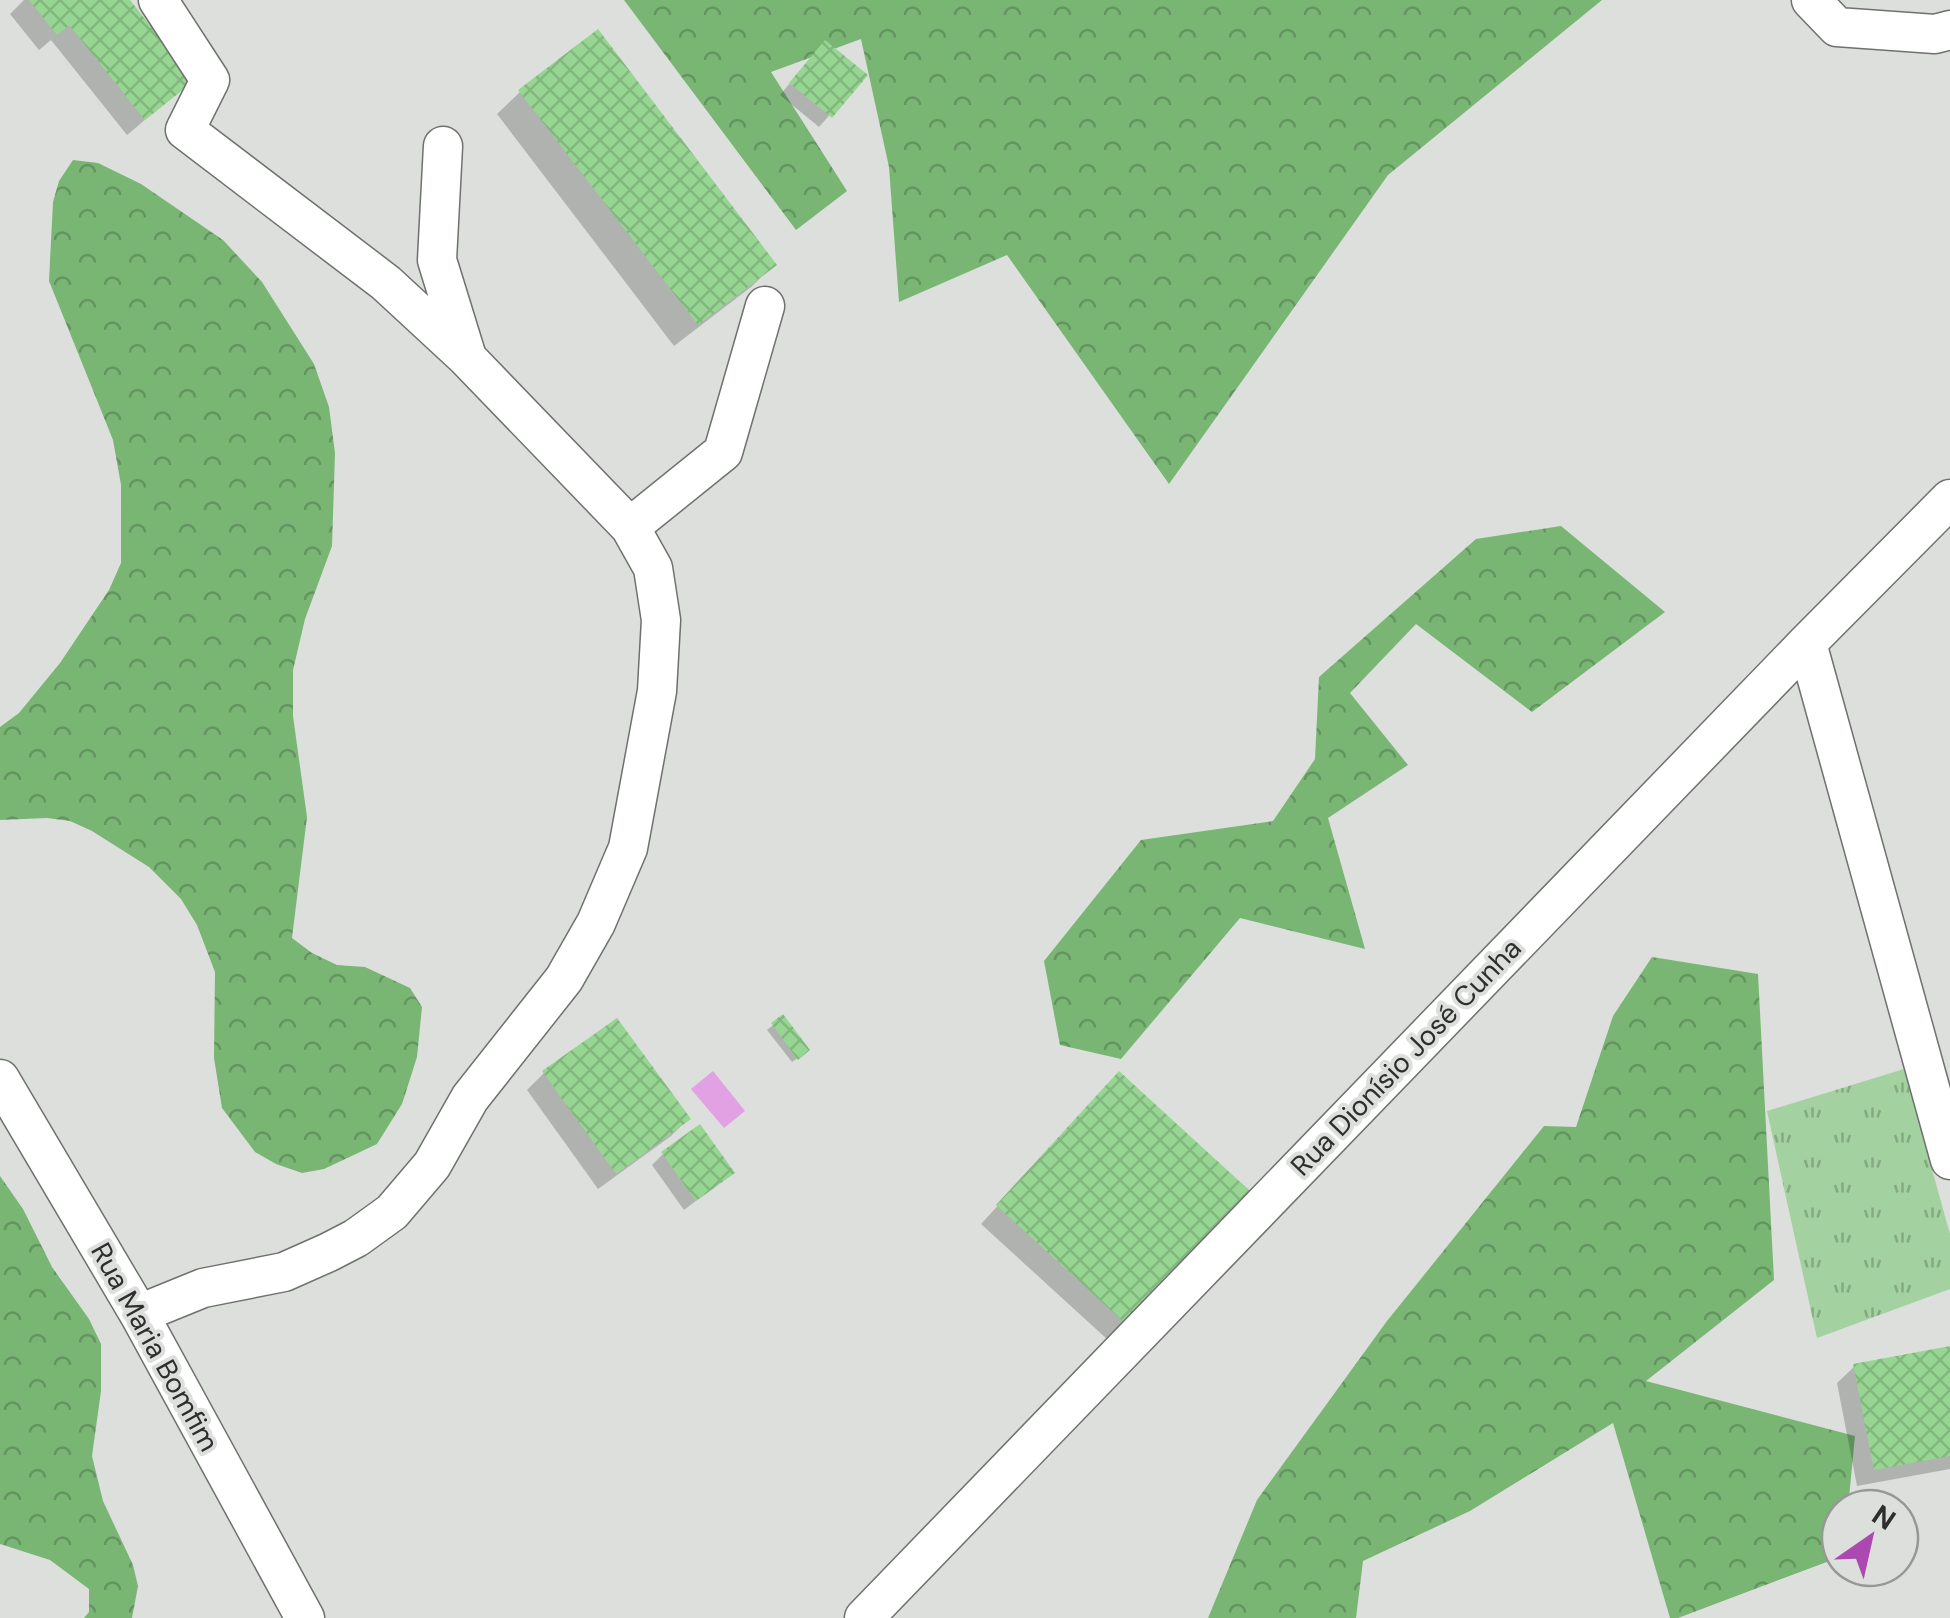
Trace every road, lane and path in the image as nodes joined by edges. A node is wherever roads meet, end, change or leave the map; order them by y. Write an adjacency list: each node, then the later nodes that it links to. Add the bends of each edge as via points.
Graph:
1 (158, 0): 6 (street, via 210,80 185,130 386,283)
2 (1811, 0): 3 (street, via 1838,28)
3 (1950, 30)
4 (443, 146): 6 (street, via 437,260)
5 (765, 306): 8 (street, via 722,452)
6 (466, 357): 8 (street)
7 (1950, 499): 9 (street, Rua Dionísio José Cunha)
8 (630, 528): 12 (street, via 653,568 661,620 657,691 628,848 564,979 392,1212 356,1238 284,1272 203,1288)
9 (1806, 642): 11 (street); 14 (street, Rua Dionísio José Cunha)
10 (0, 1079): 12 (street, Rua Maria Bomfim)
11 (1950, 1160)
12 (139, 1314): 13 (street, Rua Maria Bomfim)
13 (305, 1618)
14 (864, 1618)

